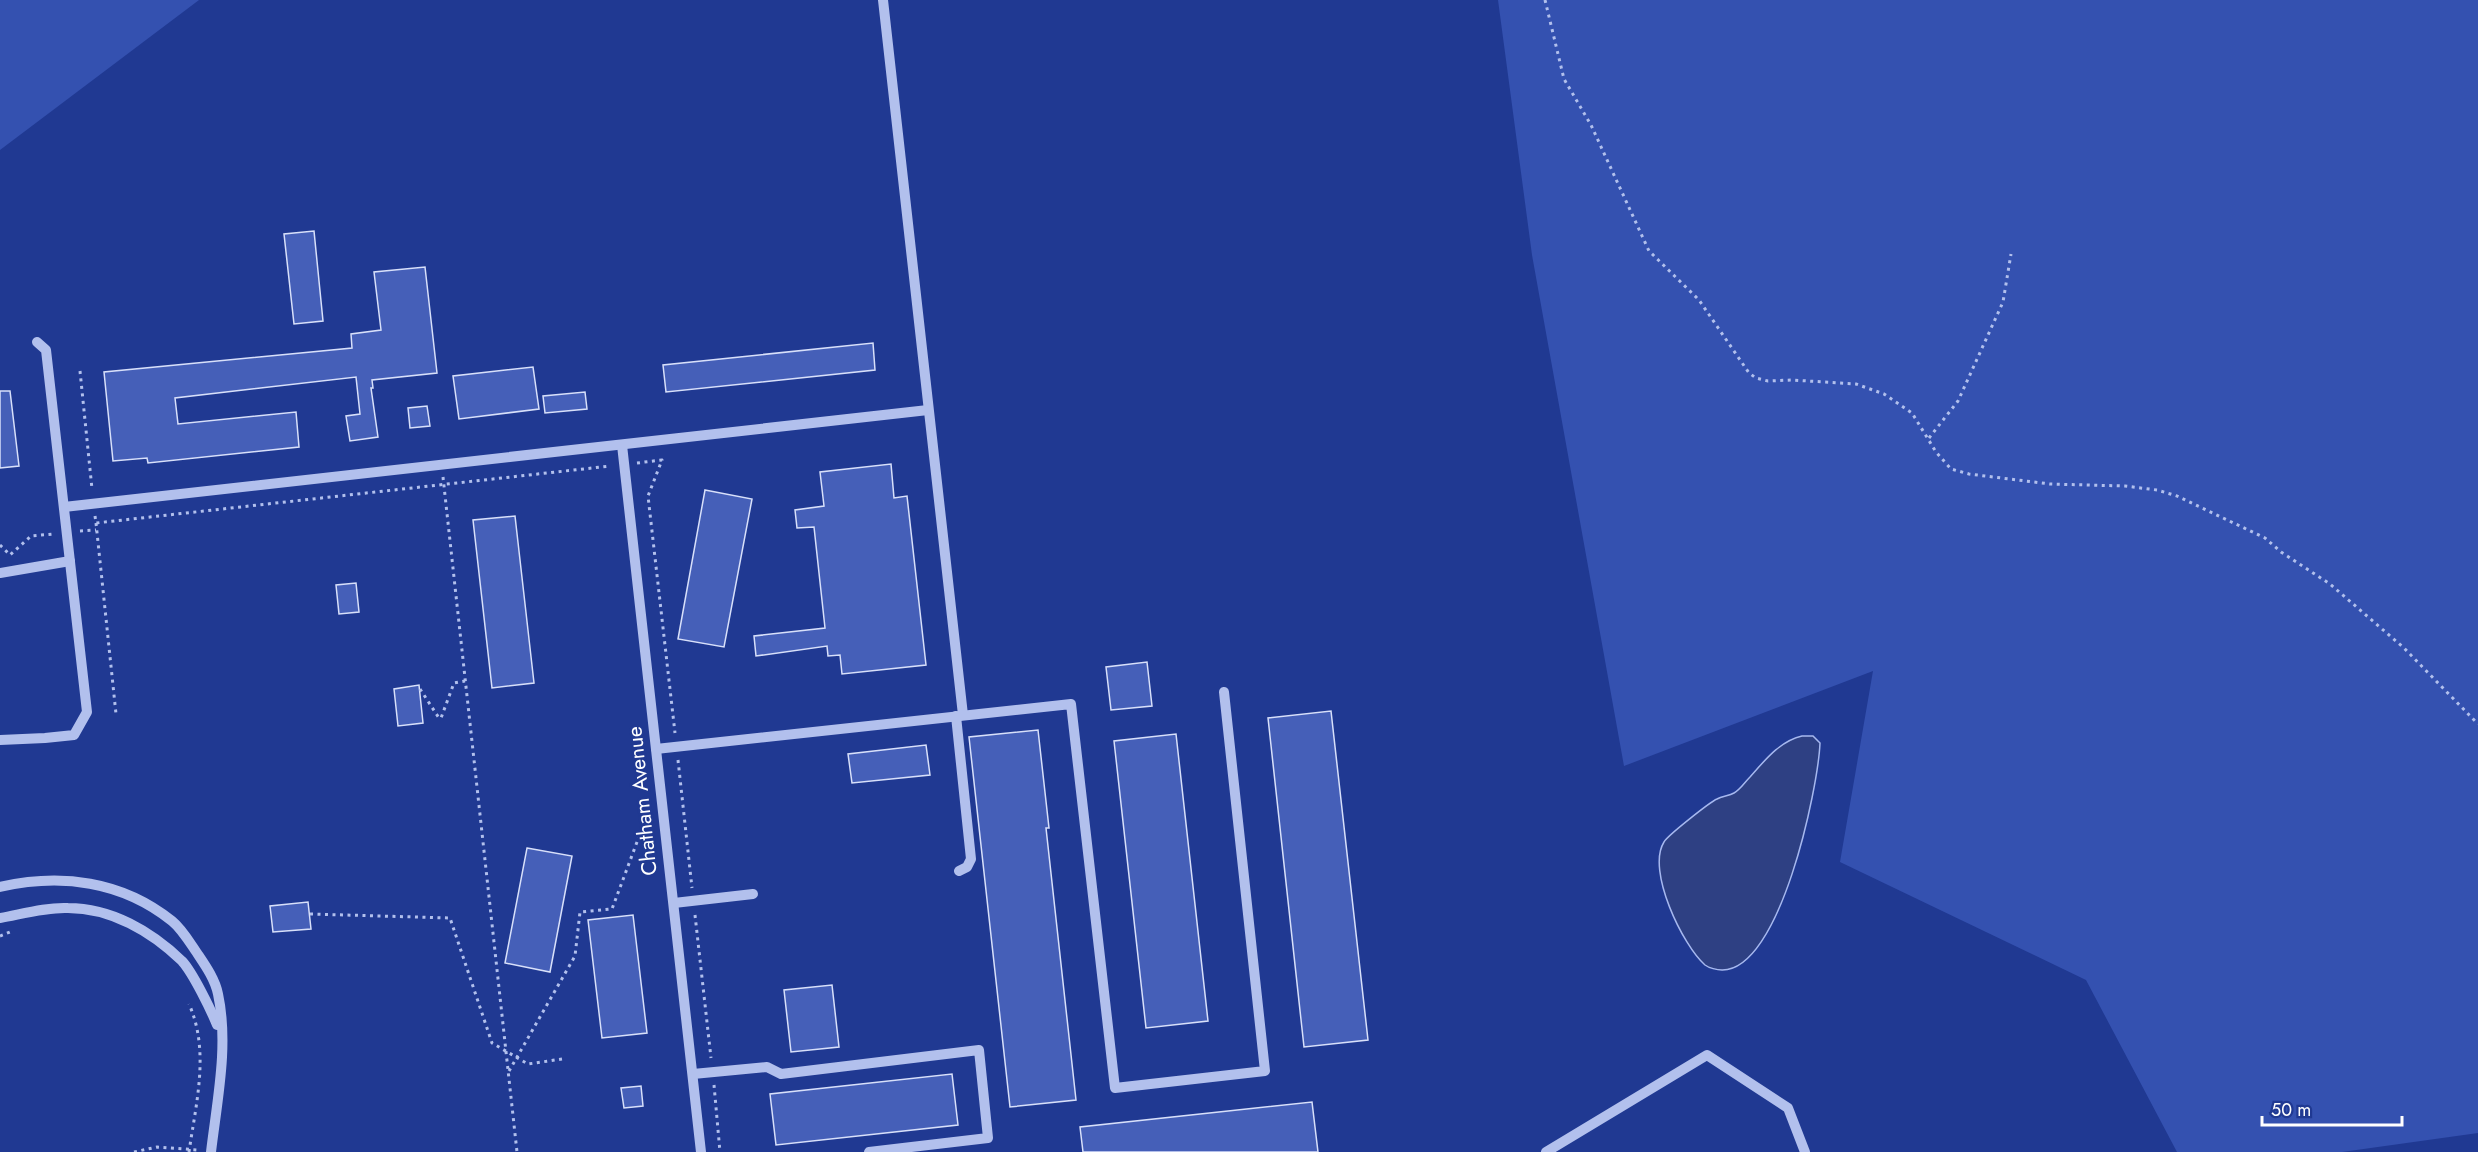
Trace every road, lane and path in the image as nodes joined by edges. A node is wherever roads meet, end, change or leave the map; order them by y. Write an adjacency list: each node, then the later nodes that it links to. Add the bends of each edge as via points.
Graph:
1 (883, 0): 6 (street)
2 (1545, 0): 7 (path, via 1564,79 1591,125 1649,250 1699,300 1743,366 1762,380 1870,387 1912,414)
3 (2011, 254): 7 (path, via 2003,302 1958,401)
4 (38, 342): 13 (street, via 46,350)
5 (80, 371): 12 (path)
6 (928, 410): 8 (street); 24 (street)
7 (1929, 438): 25 (path, via 1951,469 2050,484 2157,490 2265,538 2330,584 2404,648)
8 (622, 445): 9 (street, Chatham Avenue); 10 (street)
9 (625, 464): 11 (path); 27 (path, via 662,460 648,496); 28 (street, Chatham Avenue)
10 (441, 465): 11 (path); 12 (street)
11 (443, 484): 14 (path); 20 (path)
12 (94, 503): 13 (street); 14 (path)
13 (64, 507): 16 (street)
14 (96, 524): 15 (path)
15 (96, 530): 16 (path); 23 (path)
16 (67, 533): 17 (path, via 31,536 10,555); 18 (street)
17 (0, 545)
18 (70, 561): 19 (street); 26 (street, via 87,712 74,735)
19 (0, 573)
20 (465, 681): 21 (path, via 454,682 441,718); 41 (path)
21 (420, 689)
22 (1224, 692): 24 (street, via 1265,1071 1115,1088 1071,705)
23 (116, 714)
24 (960, 716): 27 (street); 30 (street, via 971,859 967,867)
25 (2478, 724)
26 (0, 740)
27 (676, 747): 28 (street); 33 (path)
28 (656, 749): 34 (street, Chatham Avenue)
29 (643, 826): 42 (path, via 612,909 580,912 575,956)
30 (958, 871)
31 (0, 887): 40 (street, via 68,879 101,885 133,897 173,922 208,969 218,993)
32 (753, 894): 33 (street)
33 (693, 901): 34 (street); 45 (path)
34 (674, 903): 46 (street, Chatham Avenue)
35 (309, 914): 41 (path, via 450,918 492,1043)
36 (0, 918): 40 (street, via 67,908 116,916 183,963)
37 (19, 929): 38 (path)
38 (0, 936)
39 (189, 1003): 47 (path, via 200,1042 201,1067)
40 (222, 1037): 49 (street)
41 (506, 1051): 42 (path); 44 (path)
42 (517, 1057): 43 (path, via 528,1064); 44 (path)
43 (562, 1059)
44 (508, 1072): 50 (path)
45 (713, 1072): 46 (street); 52 (path); 53 (street, via 767,1067 781,1074 979,1050 988,1138)
46 (693, 1074): 51 (street, Chatham Avenue)
47 (189, 1151): 48 (path, via 157,1147); 49 (path)
48 (134, 1152)
49 (211, 1152)
50 (517, 1152)
51 (701, 1152)
52 (720, 1152)
53 (869, 1152)
54 (1546, 1152): 55 (street, via 1707,1055 1788,1108)
55 (1805, 1152)

